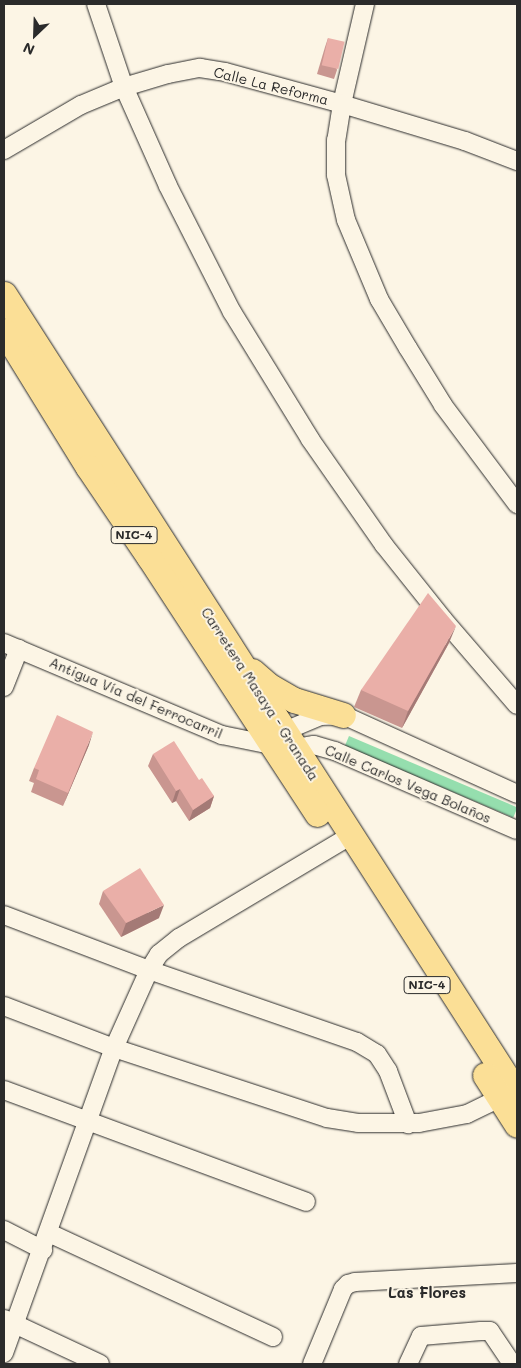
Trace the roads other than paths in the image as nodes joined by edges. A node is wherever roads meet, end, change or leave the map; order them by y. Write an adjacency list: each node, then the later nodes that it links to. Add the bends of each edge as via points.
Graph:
1 (96, 4): 3 (street)
2 (365, 4): 4 (street)
3 (124, 87): 4 (street, Calle La Reforma, via 200,68); 5 (street, Calle La Reforma, via 82,105); 13 (street, via 168,186 232,312 310,439 384,545)
4 (342, 104): 6 (street, Calle La Reforma, via 465,141); 9 (street, via 336,140 336,175 346,220 364,267 379,299 443,405)
5 (4, 150)
6 (517, 161)
7 (4, 294): 11 (highway, Carretera Masaya - Granada / NIC-4)
8 (4, 331): 15 (highway, Carretera Masaya - Granada / NIC-4, via 88,467)
9 (517, 504)
10 (11, 646): 12 (street); 15 (street, Antigua Vía del Ferrocarril, via 222,735)
11 (235, 657): 14 (highway, via 268,685 294,700); 15 (highway, Carretera Masaya - Granada / NIC-4)
12 (4, 687)
13 (517, 705)
14 (343, 716): 15 (street, via 320,716); 16 (street)
15 (284, 742): 17 (street, Calle Carlos Vega Bolaños, via 335,750); 18 (highway, Carretera Masaya - Granada / NIC-4)
16 (517, 794)
17 (517, 830)
18 (343, 840): 20 (street, via 179,938 159,954); 24 (highway, Carretera Masaya - Granada / NIC-4)
19 (4, 915): 20 (street)
20 (149, 970): 22 (street); 26 (street, via 358,1042 377,1054 388,1071)
21 (4, 1006): 22 (street)
22 (114, 1048): 25 (street); 26 (street, via 327,1118 358,1123)
23 (4, 1090): 25 (street)
24 (509, 1095): 26 (street, via 467,1114); 27 (highway, Carretera Masaya - Granada / NIC-4)
25 (88, 1121): 28 (street); 30 (street)
26 (408, 1124)
27 (517, 1125)
28 (306, 1202)
29 (4, 1230): 31 (street)
30 (49, 1233): 31 (street); 34 (street)
31 (43, 1250): 33 (street)
32 (517, 1273): 37 (street, via 348,1284 343,1289)
33 (9, 1321): 35 (street); 36 (street)
34 (273, 1338)
35 (4, 1353)
36 (100, 1364)
37 (312, 1364)
38 (408, 1364): 39 (street, via 421,1336 481,1331 490,1332)
39 (512, 1364)

